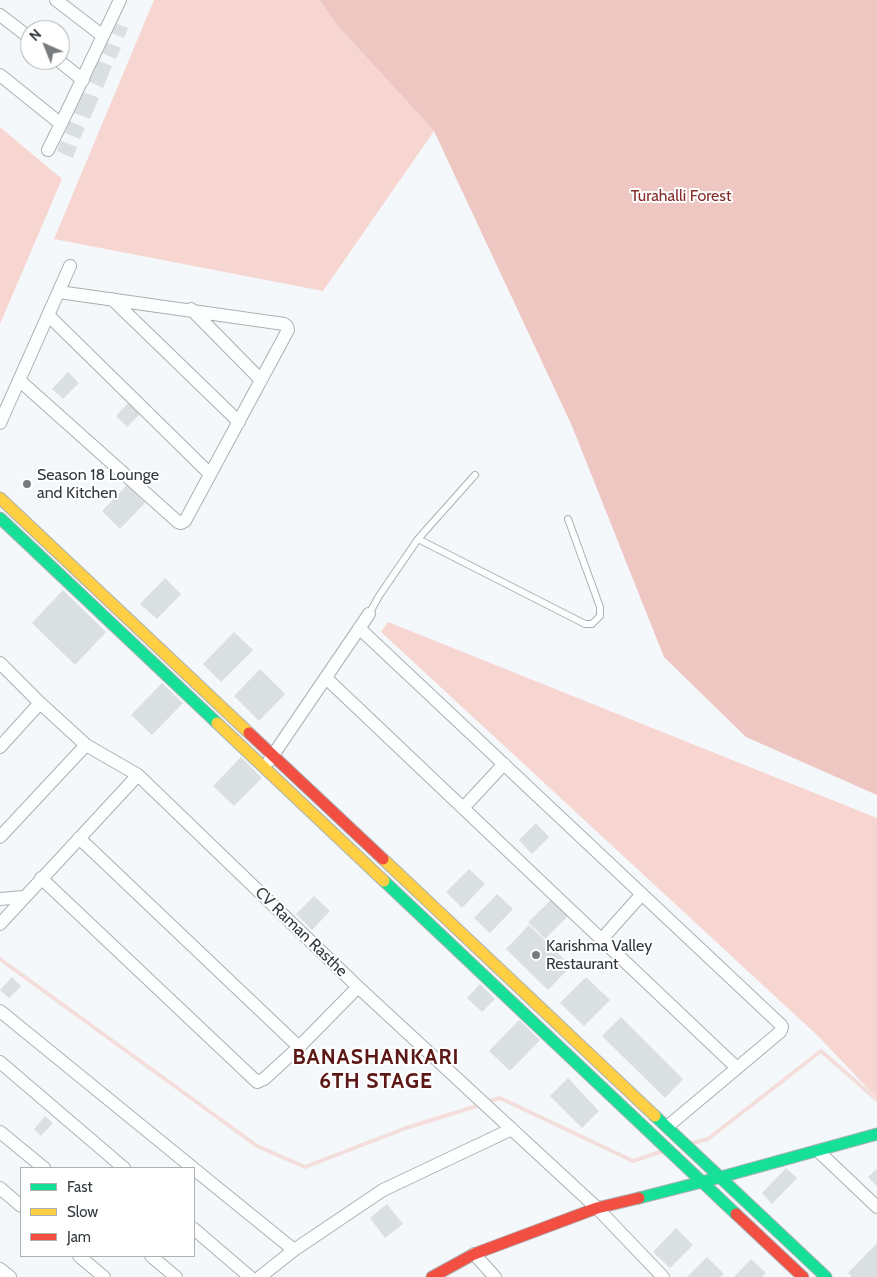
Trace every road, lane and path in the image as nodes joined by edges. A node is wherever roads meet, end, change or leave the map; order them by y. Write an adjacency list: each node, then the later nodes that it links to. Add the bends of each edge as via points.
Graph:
1 (56, 0): 5 (street)
2 (120, 0): 5 (street)
3 (0, 15): 4 (street)
4 (20, 30)
5 (103, 36): 8 (street)
6 (70, 70): 8 (street)
7 (0, 74): 9 (street)
8 (83, 80): 9 (street)
9 (62, 124): 10 (street)
10 (48, 150)
11 (70, 266): 12 (street)
12 (59, 292): 13 (street); 15 (street)
13 (112, 299): 14 (street); 18 (street)
14 (191, 309): 17 (street); 17 (street, via 287,326 288,330)
15 (49, 316): 16 (street); 20 (street)
16 (20, 380): 19 (street); 20 (street, via 179,523 185,521)
17 (261, 380): 18 (street)
18 (240, 422): 20 (street)
19 (0, 423)
20 (210, 474)
21 (475, 475): 26 (lane)
22 (0, 498): 23 (main road)
23 (14, 511): 25 (street); 34 (main road)
24 (568, 518): 26 (lane, via 600,607 600,616 592,624 585,624)
25 (1, 522): 36 (main road)
26 (418, 539): 27 (lane)
27 (369, 614): 28 (street)
28 (359, 628): 30 (street); 35 (street)
29 (0, 663): 31 (street, CV Raman Rasthe)
30 (326, 678): 34 (street); 38 (street)
31 (40, 703): 32 (street, CV Raman Rasthe); 33 (street)
32 (86, 745): 37 (street, CV Raman Rasthe); 39 (street)
33 (0, 747)
34 (274, 755): 36 (street); 52 (main road)
35 (504, 764): 38 (street); 42 (street)
36 (264, 767): 62 (main road)
37 (138, 775): 40 (street); 47 (street, CV Raman Rasthe)
38 (463, 808): 46 (street)
39 (0, 837)
40 (79, 838): 41 (street); 49 (street)
41 (41, 878): 43 (street); 49 (street, via 255,1080 264,1080)
42 (642, 894): 46 (street); 51 (street, via 781,1025 780,1032)
43 (24, 897): 44 (street); 45 (street)
44 (0, 899)
45 (0, 924)
46 (601, 940): 51 (street)
47 (358, 987): 49 (street); 53 (street, CV Raman Rasthe)
48 (0, 1011): 59 (street)
49 (299, 1048)
50 (0, 1062): 58 (street)
51 (737, 1068): 52 (street)
52 (668, 1126): 61 (main road)
53 (512, 1128): 66 (street, CV Raman Rasthe); 68 (street, via 383,1190)
54 (0, 1132): 57 (street)
55 (877, 1134): 56 (main road)
56 (818, 1151): 61 (main road); 65 (street)
57 (43, 1167)
58 (123, 1167)
59 (191, 1167)
60 (195, 1171): 68 (street)
61 (721, 1177): 62 (main road); 82 (main road)
62 (703, 1181): 66 (main road); 81 (main road)
63 (0, 1188): 64 (street)
64 (20, 1205)
65 (877, 1207)
66 (597, 1208): 69 (main road); 80 (street, CV Raman Rasthe)
67 (195, 1229): 76 (street)
68 (294, 1250): 77 (street)
69 (474, 1254): 78 (main road); 79 (street)
70 (80, 1257): 74 (street)
71 (151, 1257): 75 (street)
72 (0, 1269): 73 (street)
73 (10, 1277)
74 (104, 1277)
75 (176, 1277)
76 (250, 1277)
77 (260, 1277)
78 (432, 1277)
79 (495, 1277)
80 (664, 1277)
81 (803, 1277)
82 (826, 1277)

